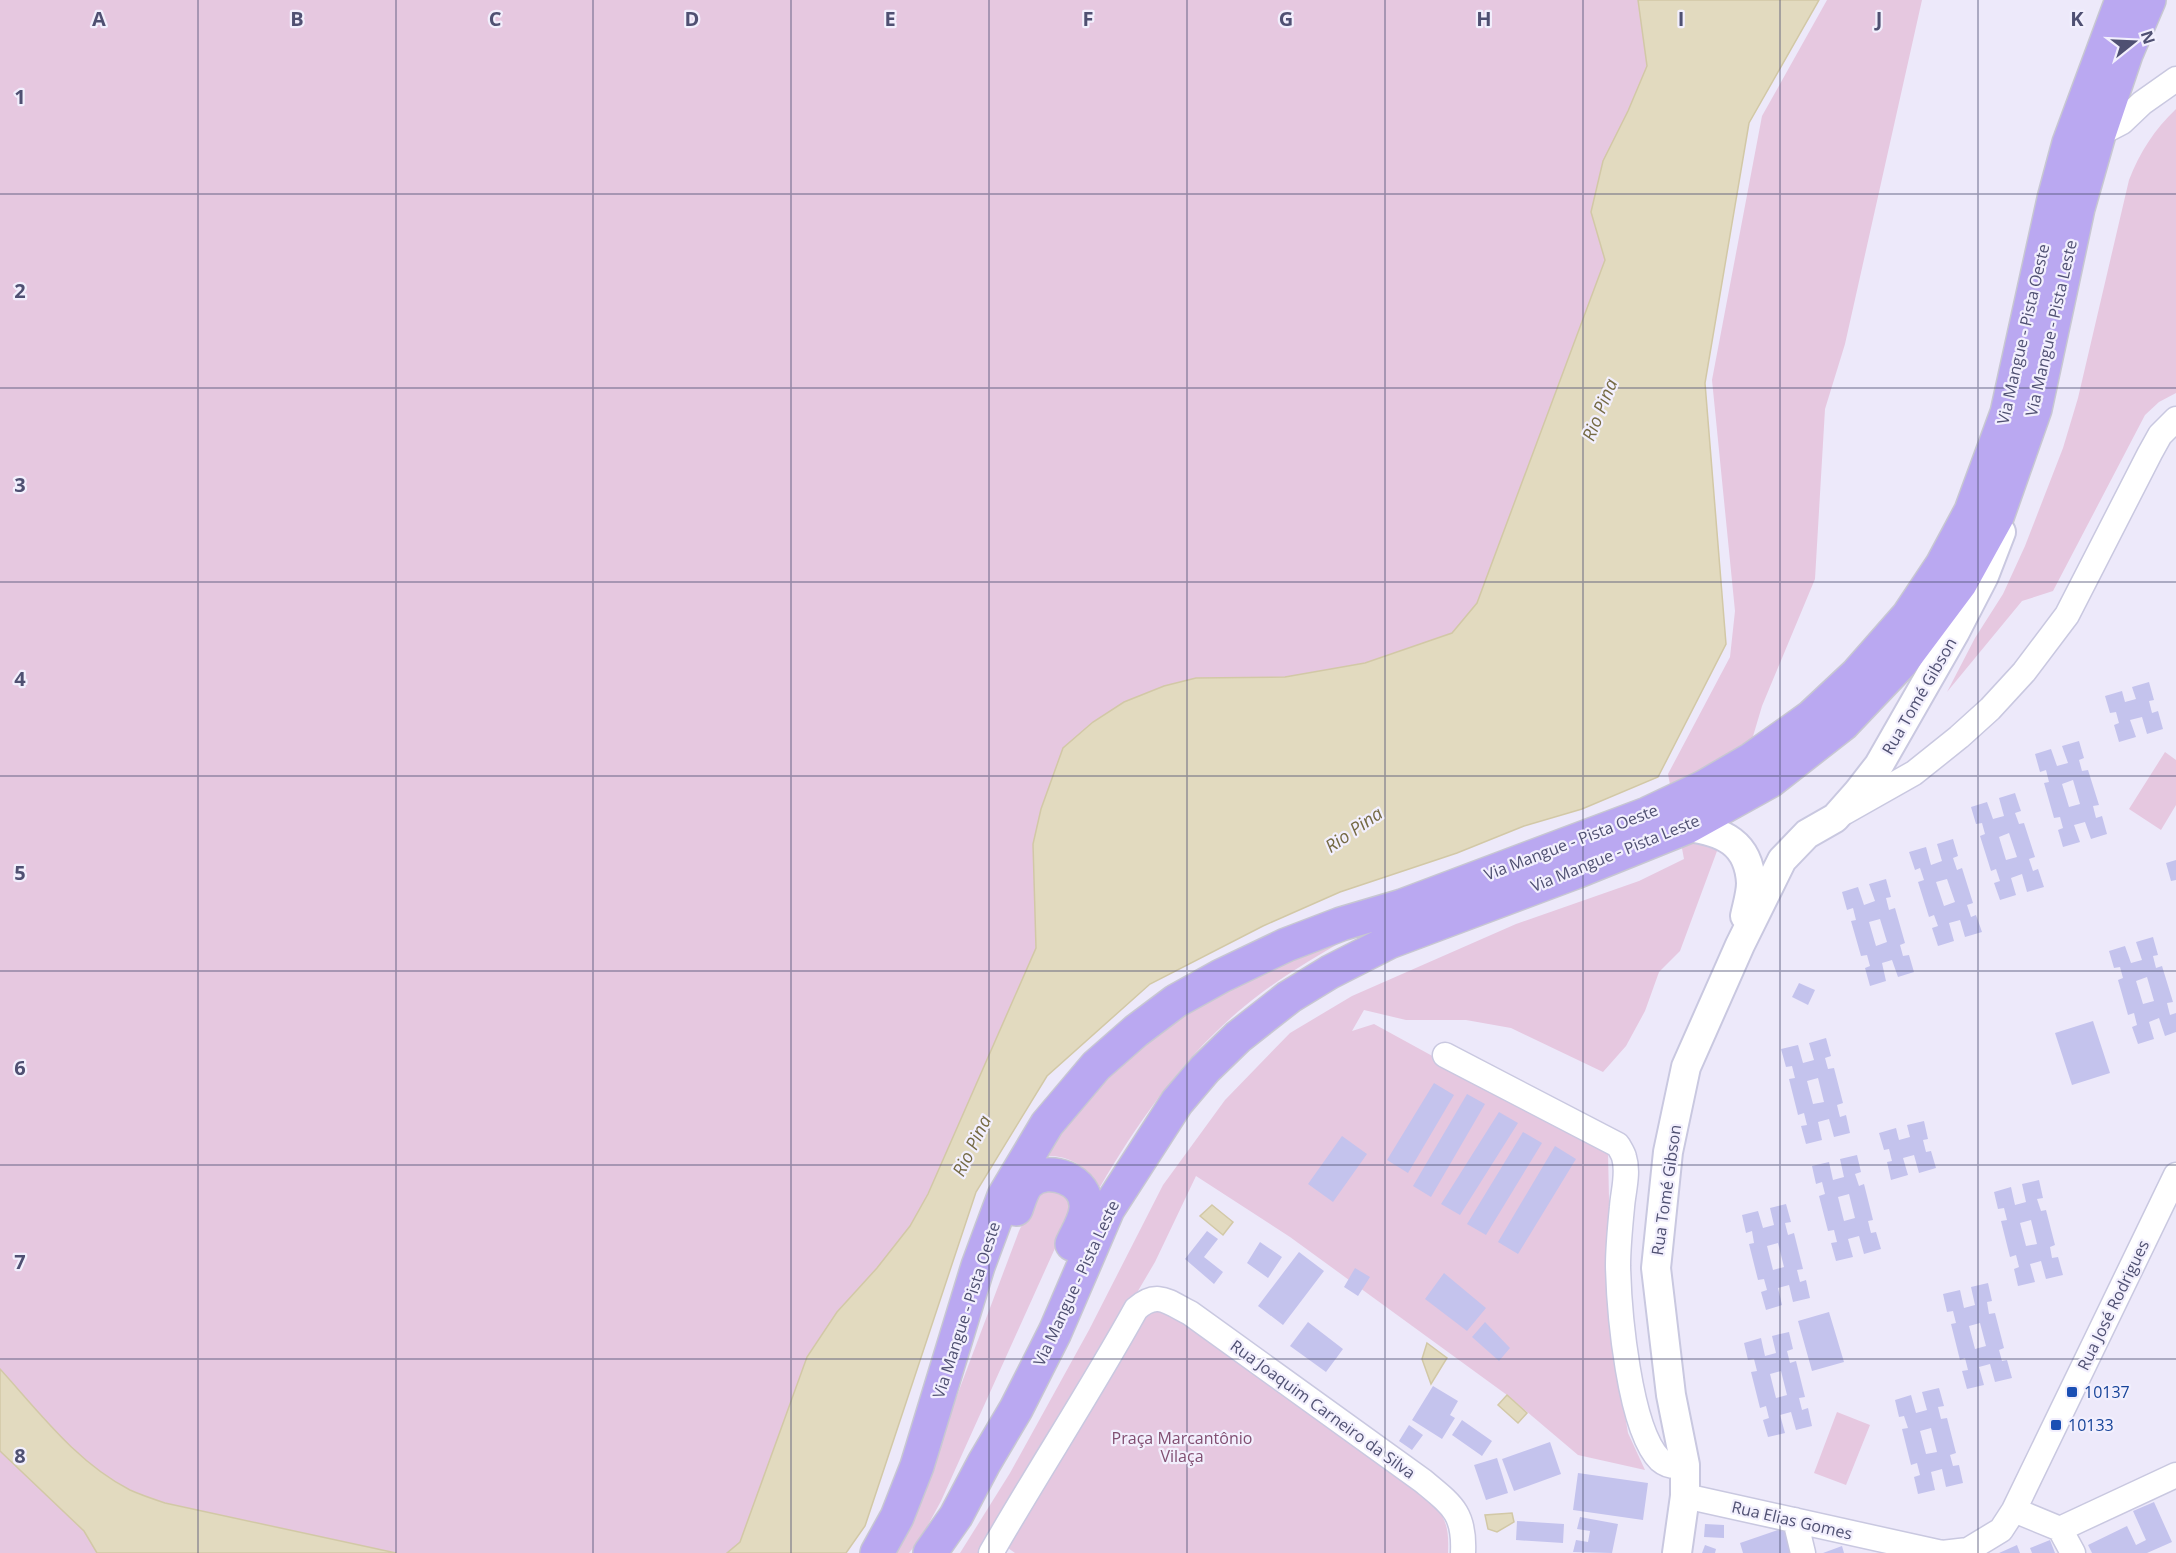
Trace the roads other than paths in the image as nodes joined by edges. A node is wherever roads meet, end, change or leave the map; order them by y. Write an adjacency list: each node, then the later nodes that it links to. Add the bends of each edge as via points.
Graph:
1 (2122, 0): 8 (main road, Via Mangue - Pista Oeste, via 2069,143 2007,413 1971,511 1942,565 1908,616 1857,674 1811,717 1752,759 1677,801)
2 (2149, 0): 4 (main road, Via Mangue - Pista Leste)
3 (2176, 79): 4 (street, via 2122,122)
4 (2099, 134): 5 (main road, Via Mangue - Pista Leste, via 2078,208)
5 (2036, 409): 7 (street, Rua Tomé Gibson, via 2013,501 1984,576 1879,765); 9 (main road, Via Mangue - Pista Leste, via 1997,517 1960,584 1901,663 1843,724 1799,760 1770,781)
6 (2176, 419): 7 (street, via 2160,435 2067,615 2024,672 1959,738 1921,767)
7 (1835, 818): 10 (street, Rua Tomé Gibson, via 1807,834 1782,860)
8 (1652, 827): 9 (main road, Via Mangue - Pista Leste); 13 (main road, Via Mangue - Pista Oeste, via 1341,924 1286,945 1176,1001 1096,1066 1047,1124 1004,1197); 19 (main road, Via Mangue - Pista Leste, via 1389,942 1330,972 1289,997 1205,1069 1177,1102 1108,1209 1016,1409)
9 (1687, 827): 10 (street, Rua Tomé Gibson, via 1726,836 1740,848 1747,863 1751,884)
10 (1740, 945): 14 (street, Rua Tomé Gibson, via 1686,1067 1668,1152 1659,1224 1656,1268 1660,1309)
11 (1445, 1055): 14 (street, via 1618,1145 1624,1158 1625,1178 1619,1285 1630,1377 1651,1447 1661,1461 1673,1467)
12 (2176, 1176): 17 (street, Rua José Rodrigues)
13 (957, 1336): 19 (main road, via 1027,1184 1051,1175 1073,1182 1083,1192 1085,1217); 22 (main road, Via Mangue - Pista Oeste, via 917,1466 897,1517)
14 (1685, 1465): 16 (street, Rua Tomé Gibson)
15 (2176, 1475): 20 (street)
16 (1685, 1496): 18 (street, Rua Elias Gomes); 26 (street, Rua Tomé Gibson)
17 (2014, 1510): 20 (street); 21 (street, Rua José Rodrigues)
18 (1795, 1520): 21 (street, Rua Elias Gomes, via 1942,1553 1968,1550); 27 (street)
19 (949, 1526): 23 (main road, Via Mangue - Pista Leste)
20 (2060, 1529): 28 (street)
21 (2001, 1530)
22 (877, 1553)
23 (930, 1553)
24 (991, 1553): 25 (street, Rua Joaquim Carneiro da Silva, via 1136,1309 1146,1300 1162,1299 1190,1314 1452,1504 1464,1531)
25 (1463, 1553)
26 (1677, 1553)
27 (1803, 1553)
28 (2073, 1553)

